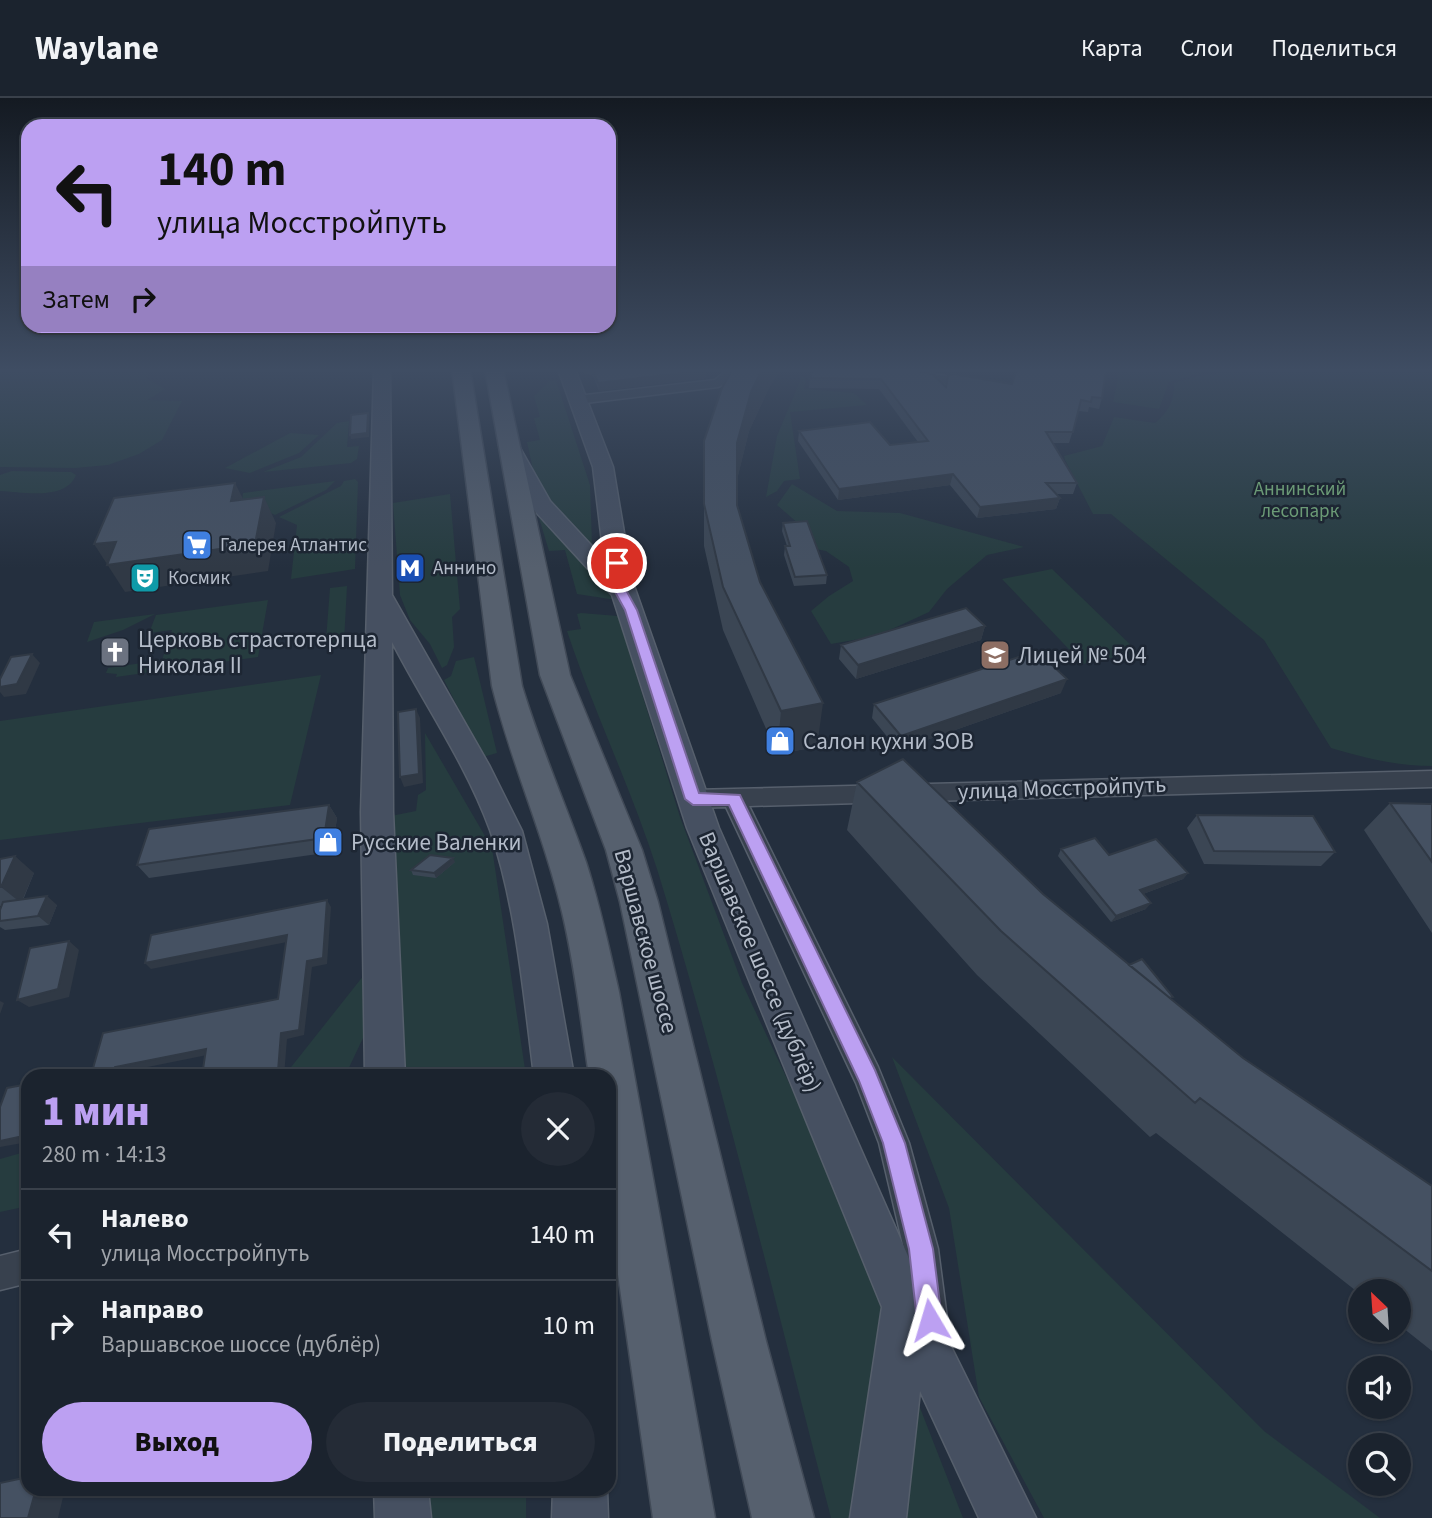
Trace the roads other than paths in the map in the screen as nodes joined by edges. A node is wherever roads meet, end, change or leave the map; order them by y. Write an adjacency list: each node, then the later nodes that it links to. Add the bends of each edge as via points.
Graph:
1 (381, 435): 6 (main road)
2 (470, 435): 13 (main road, via 507,686 582,913)
3 (507, 435): 5 (main road, Варшавское шоссе)
4 (591, 435): 7 (main road, Варшавское шоссе (дублёр), via 606,482)
5 (509, 445): 7 (main road, via 542,505); 24 (main road, Варшавское шоссе, via 555,675 624,850 639,902)
6 (379, 590): 11 (main road, via 377,813); 12 (main road, via 401,639 503,822 519,872 537,960)
7 (620, 590): 9 (main road, Варшавское шоссе (дублёр), via 631,610)
8 (1432, 779): 10 (street, улица Мосстройпуть)
9 (693, 799): 10 (street, улица Мосстройпуть); 17 (main road, Варшавское шоссе (дублёр))
10 (734, 799): 18 (street, via 868,1077 894,1143 921,1249)
11 (385, 1069)
12 (553, 1069)
13 (611, 1069)
14 (616, 1102): 23 (main road)
15 (21, 1268): 16 (street)
16 (0, 1273)
17 (906, 1307): 18 (main road, Варшавское шоссе (дублёр)); 25 (main road)
18 (936, 1367): 26 (main road, Варшавское шоссе (дублёр))
19 (401, 1496): 21 (main road)
20 (580, 1496): 22 (main road)
21 (403, 1518)
22 (580, 1518)
23 (684, 1518)
24 (783, 1518)
25 (878, 1518)
26 (1008, 1518)

